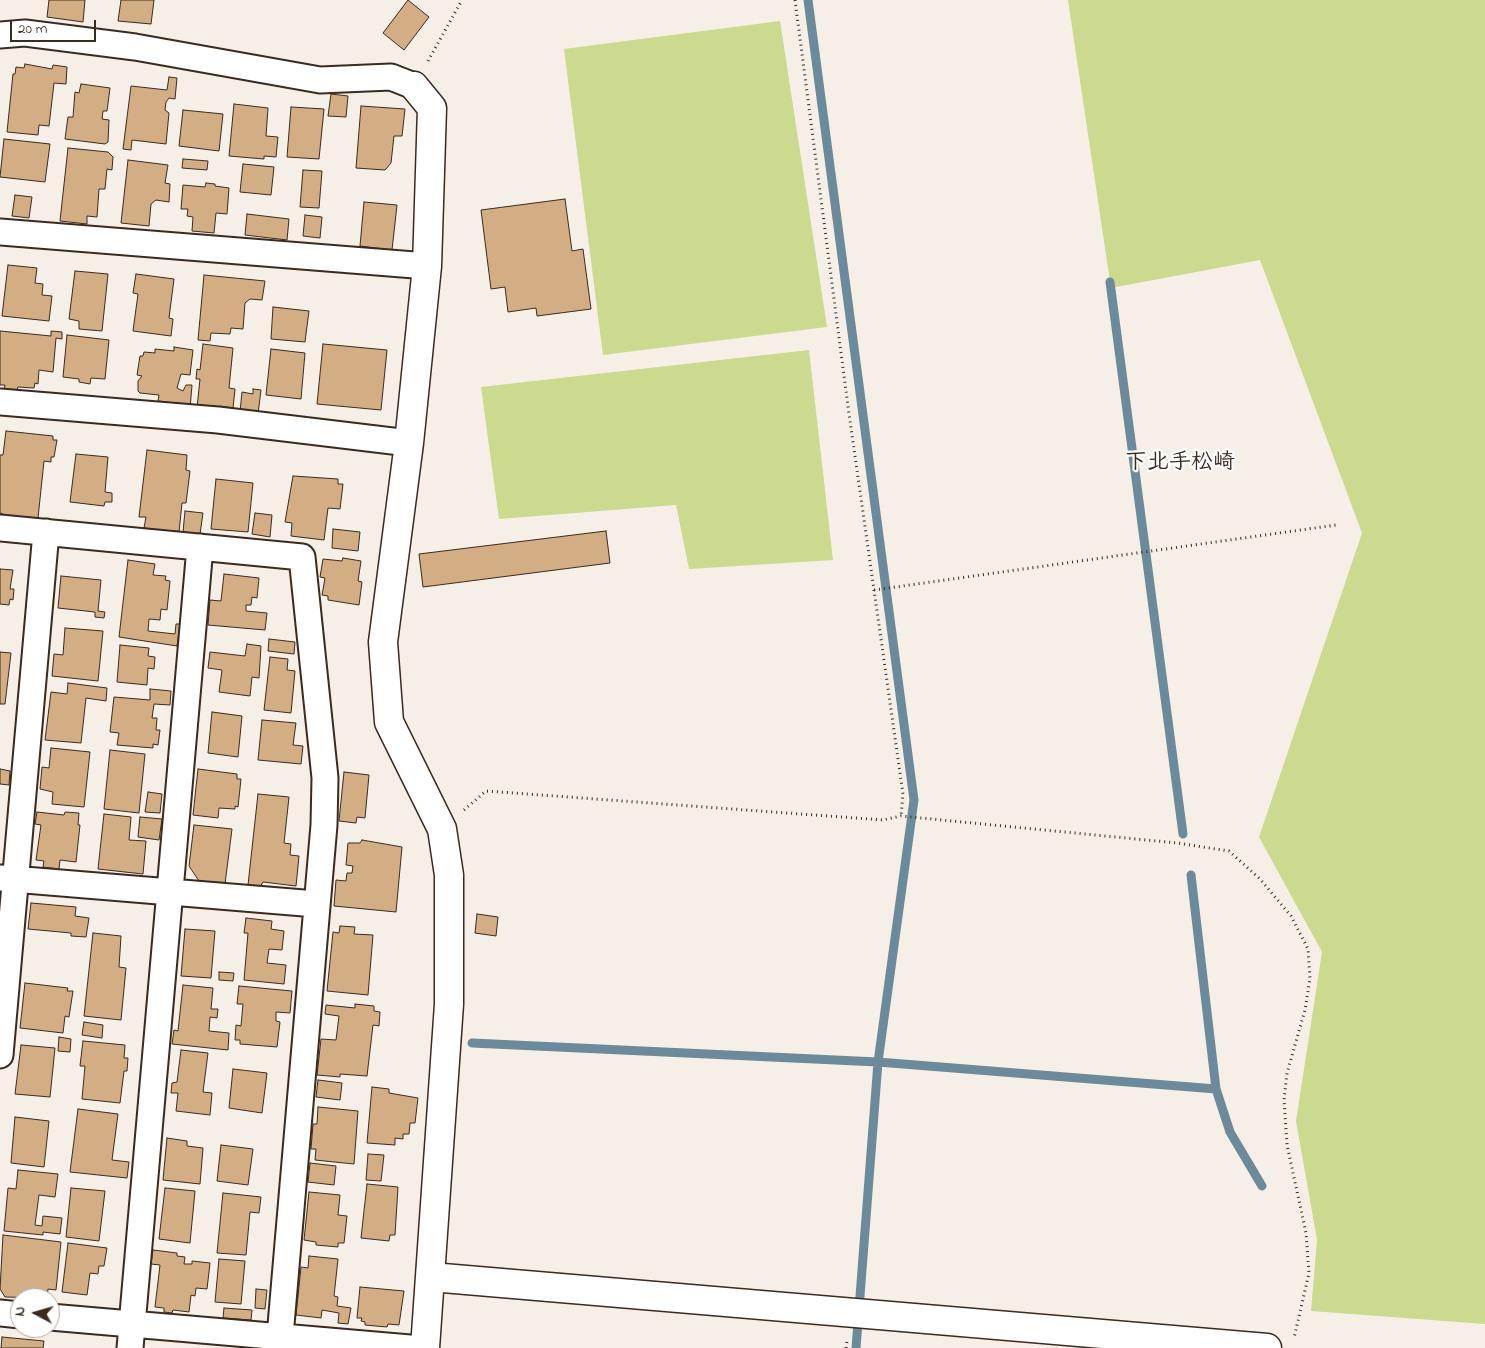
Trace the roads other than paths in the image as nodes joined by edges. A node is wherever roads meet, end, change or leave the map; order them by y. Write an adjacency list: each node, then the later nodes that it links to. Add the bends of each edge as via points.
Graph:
1 (0, 35): 2 (street, via 25,33 135,47 320,80 391,77)
2 (414, 86): 4 (street, via 432,108)
3 (0, 232): 4 (street)
4 (427, 266): 6 (street)
5 (0, 402): 6 (street, via 218,420)
6 (409, 443): 14 (street, via 383,642 390,722 442,829 449,875 449,1004)
7 (0, 528): 8 (street)
8 (46, 532): 9 (street); 10 (street)
9 (200, 547): 11 (street); 12 (street, via 302,557 325,778)
10 (8, 879): 11 (street); 13 (street)
11 (170, 892): 12 (street); 16 (street)
12 (316, 904): 17 (street)
13 (0, 1055)
14 (431, 1277): 19 (street); 20 (street)
15 (60, 1319): 16 (street)
16 (131, 1336): 17 (street)
17 (279, 1342): 18 (street)
18 (410, 1348)
19 (426, 1348)
20 (1267, 1348)

